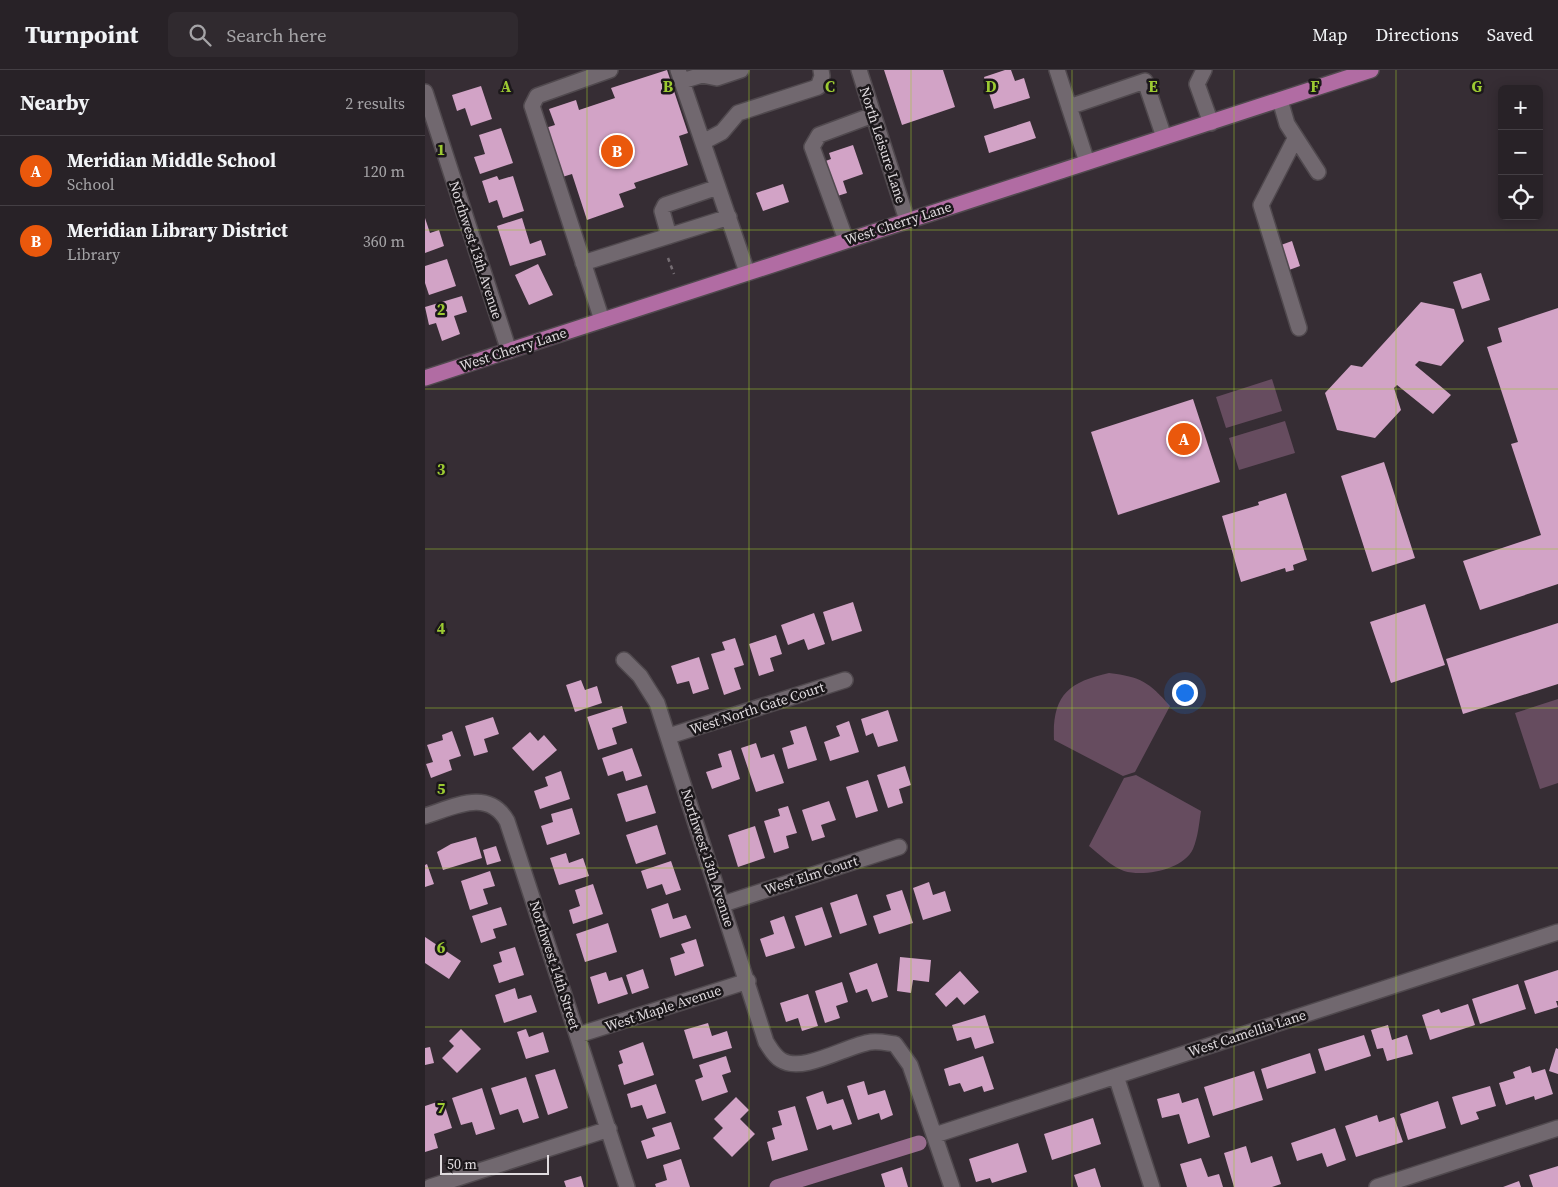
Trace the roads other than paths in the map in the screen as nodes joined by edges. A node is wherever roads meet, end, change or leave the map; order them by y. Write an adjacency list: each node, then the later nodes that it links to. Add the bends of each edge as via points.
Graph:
1 (610, 70): 24 (street, via 537,96 532,106)
2 (741, 70): 8 (street, via 717,78)
3 (821, 70): 16 (street, via 818,87 738,113 722,132)
4 (859, 70): 12 (street, North Leisure Lane)
5 (1057, 70): 11 (street)
6 (1204, 70): 13 (street, via 1197,84)
7 (1371, 70): 10 (main road, West Cherry Lane)
8 (680, 76): 16 (street)
9 (425, 92): 28 (street, Northwest 13th Avenue)
10 (1280, 100): 13 (main road, West Cherry Lane); 15 (street)
11 (1069, 107): 14 (street, via 1145,81); 17 (street)
12 (873, 114): 21 (street, North Leisure Lane); 23 (street, via 819,135 812,147)
13 (1211, 123): 14 (main road, West Cherry Lane)
14 (1164, 138): 17 (main road, West Cherry Lane)
15 (1295, 138): 18 (street); 27 (street, via 1261,205)
16 (703, 142): 19 (street)
17 (1087, 162): 21 (main road, West Cherry Lane)
18 (1318, 172)
19 (718, 187): 20 (street); 22 (street, via 665,204 662,211)
20 (729, 217): 22 (street); 25 (street)
21 (907, 220): 23 (main road, West Cherry Lane)
22 (669, 236): 24 (street)
23 (846, 240): 25 (main road, West Cherry Lane)
24 (583, 263): 26 (street)
25 (747, 272): 26 (main road, West Cherry Lane)
26 (602, 320): 28 (main road, West Cherry Lane)
27 (1299, 328)
28 (509, 351): 29 (main road, West Cherry Lane)
29 (425, 378)
30 (625, 660): 32 (street, Northwest 13th Avenue, via 657,703)
31 (845, 680): 32 (street, West North Gate Court)
32 (669, 736): 35 (street, Northwest 13th Avenue)
33 (425, 816): 38 (street, Northwest 14th Street, via 466,803 481,802 502,812)
34 (899, 847): 35 (street, West Elm Court)
35 (723, 904): 37 (street, Northwest 13th Avenue)
36 (1558, 932): 39 (street, West Camellia Lane)
37 (748, 981): 38 (street, West Maple Avenue); 42 (street, Northwest 13th Avenue, via 766,1042 781,1061 807,1063 869,1042 895,1044 910,1065)
38 (578, 1035): 41 (street, Northwest 14th Street)
39 (1116, 1076): 42 (street, West Camellia Lane); 46 (street)
40 (1558, 1128): 47 (street)
41 (609, 1130): 43 (street); 44 (street, Northwest 14th Street)
42 (935, 1135): 45 (street)
43 (430, 1187)
44 (627, 1187)
45 (952, 1187)
46 (1152, 1187)
47 (1377, 1187)

